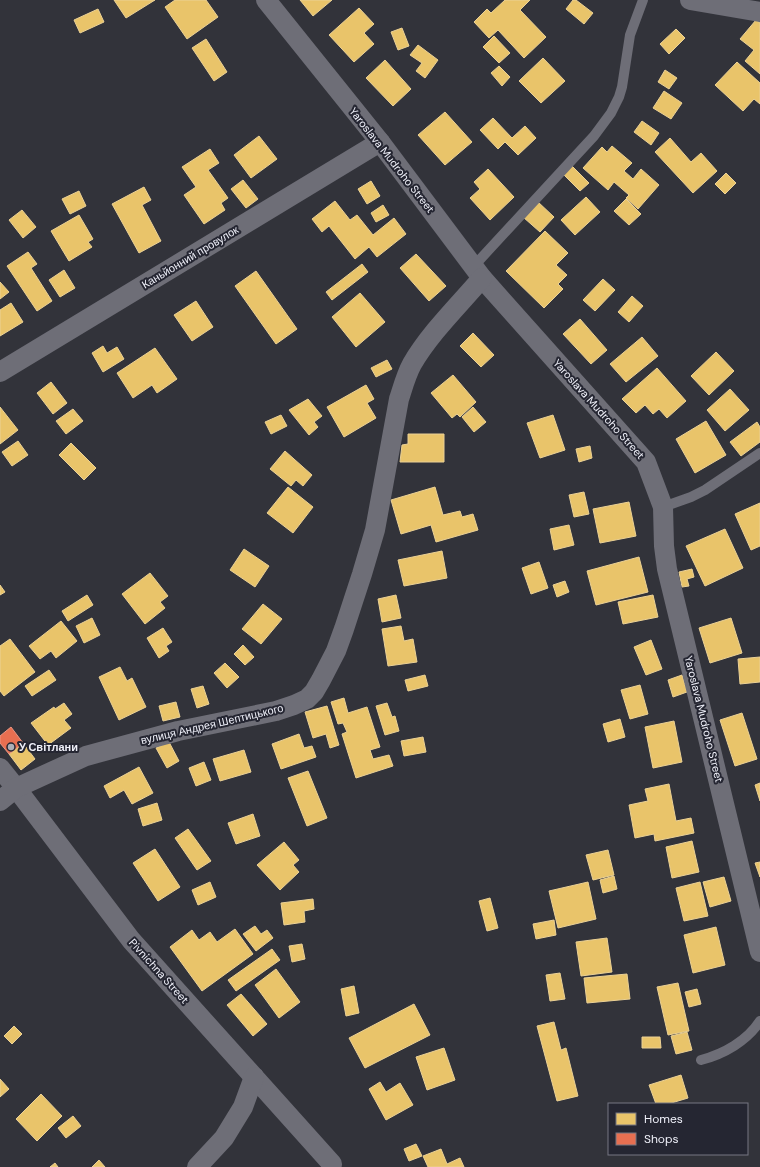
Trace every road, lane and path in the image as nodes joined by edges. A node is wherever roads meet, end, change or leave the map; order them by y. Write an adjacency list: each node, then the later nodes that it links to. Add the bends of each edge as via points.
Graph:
1 (266, 0): 5 (street, Yaroslava Mudroho Street)
2 (643, 0): 6 (lane, via 630,35 622,87 611,113)
3 (690, 0): 4 (street)
4 (760, 12)
5 (380, 142): 6 (street, Yaroslava Mudroho Street); 7 (street, Каньйонний провулок)
6 (478, 273): 9 (street, Yaroslava Mudroho Street, via 646,462); 11 (street, вулиця Андрея Шептицького, via 422,347 404,382 375,530 336,651 314,692 307,699 276,711 178,731 86,756)
7 (0, 372)
8 (760, 453): 9 (lane, via 705,490)
9 (663, 507): 13 (street, Yaroslava Mudroho Street, via 667,569)
10 (0, 768): 11 (street, Pivnichna Street)
11 (16, 788): 12 (street, вулиця Андрея Шептицького); 16 (street, Pivnichna Street, via 131,940)
12 (0, 801)
13 (760, 952)
14 (760, 1021): 15 (lane, via 740,1042)
15 (701, 1060)
16 (254, 1077): 17 (street, Pivnichna Street); 18 (street, via 243,1107 224,1138)
17 (332, 1164)
18 (197, 1167)

